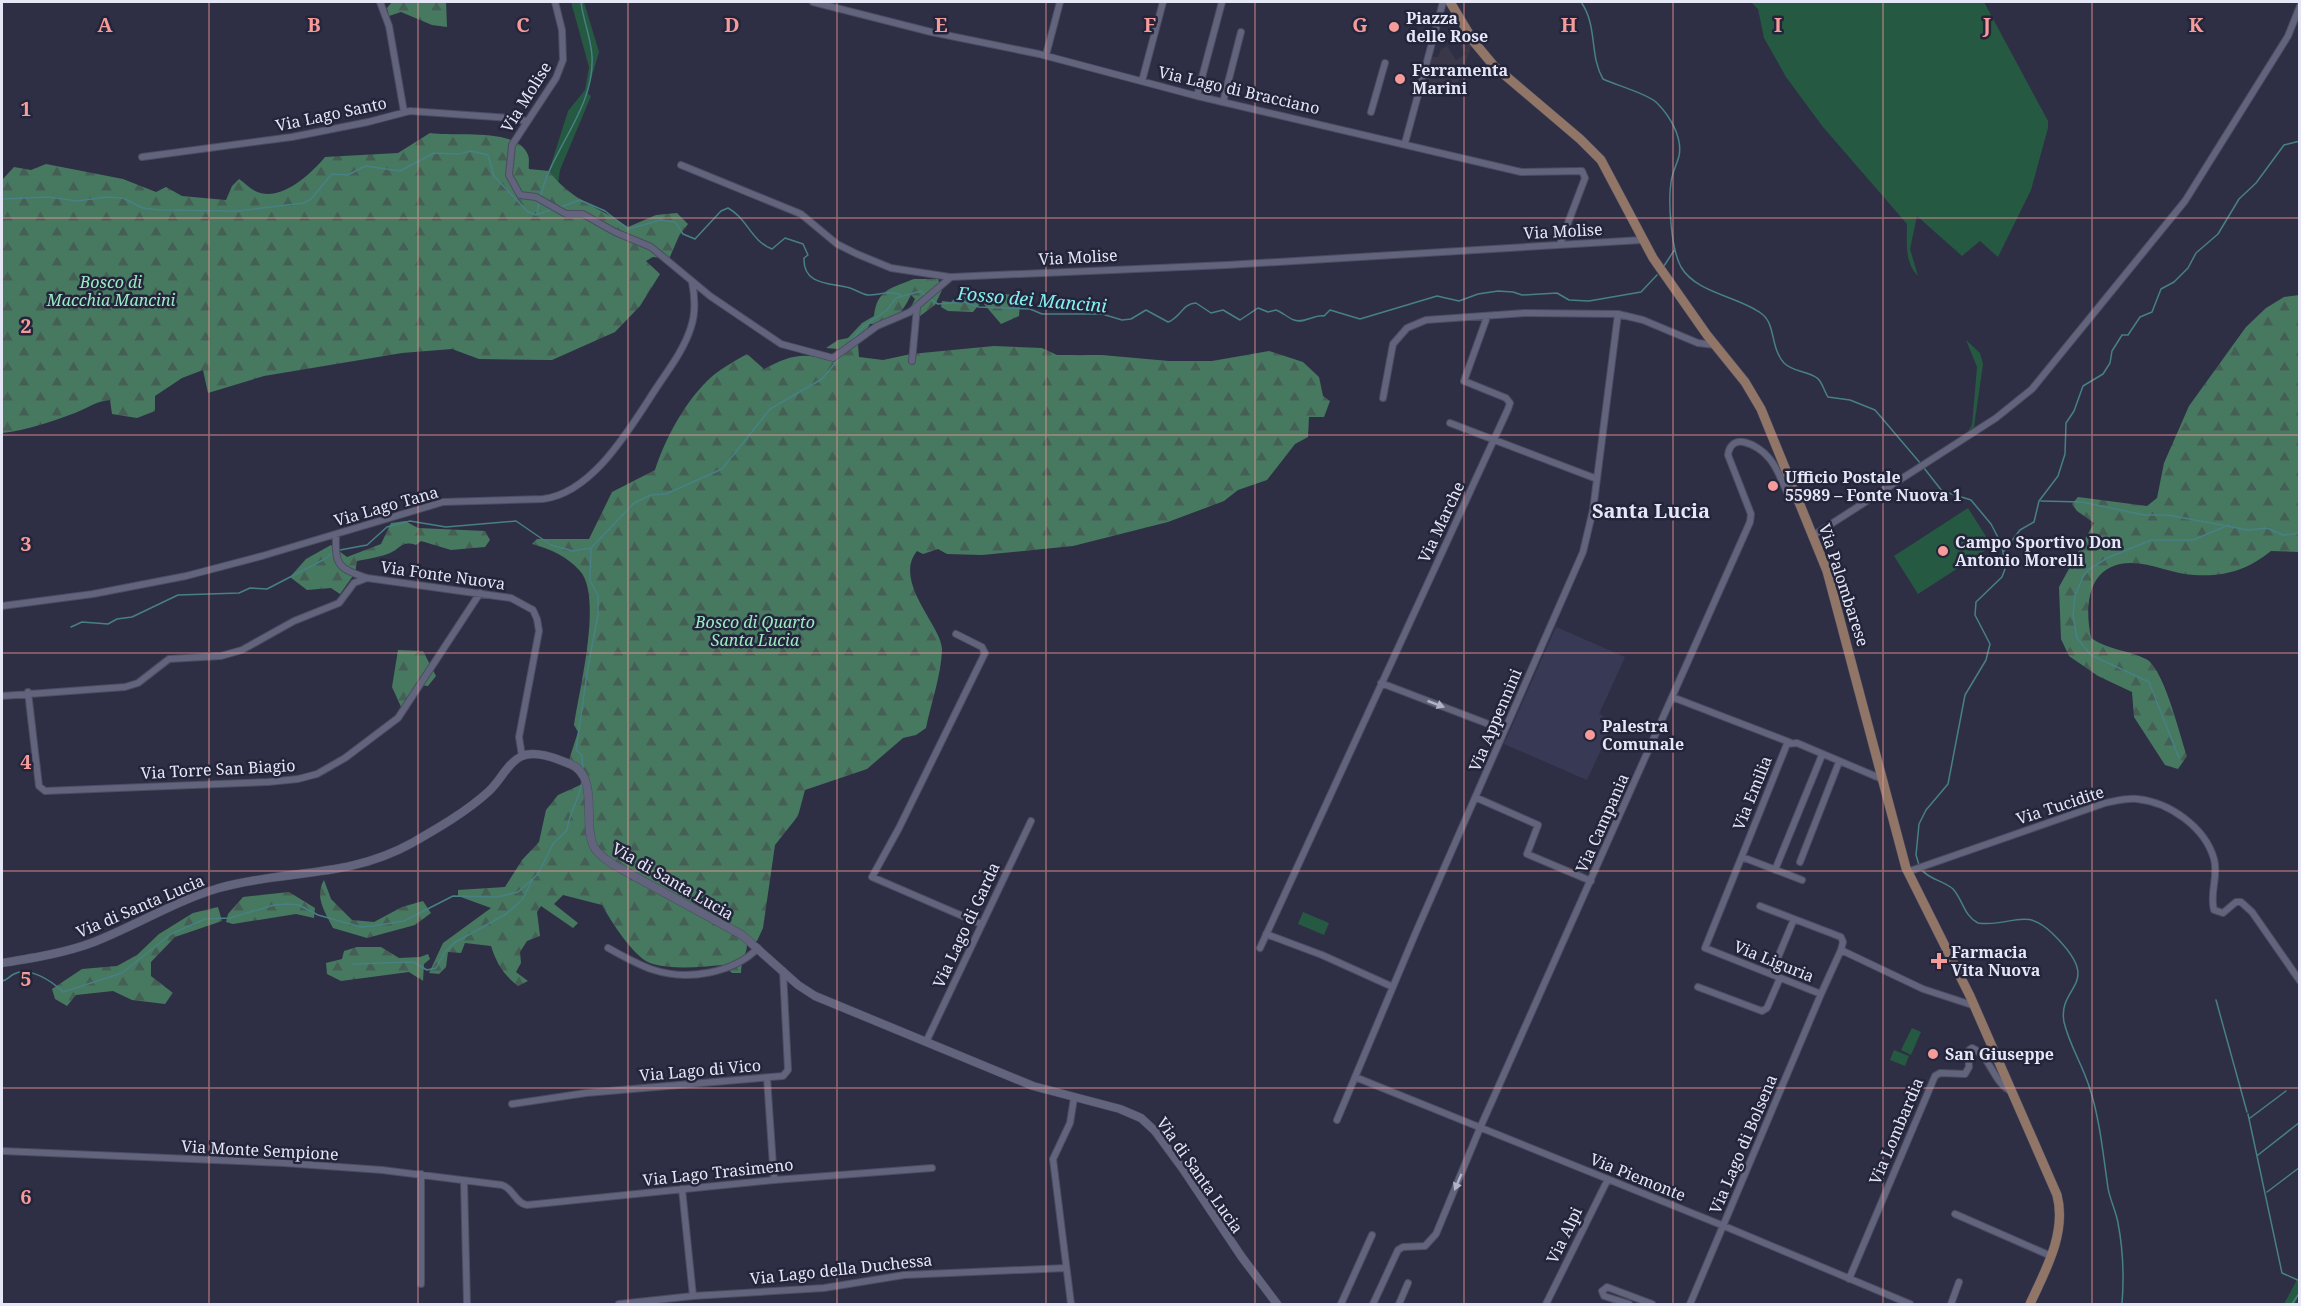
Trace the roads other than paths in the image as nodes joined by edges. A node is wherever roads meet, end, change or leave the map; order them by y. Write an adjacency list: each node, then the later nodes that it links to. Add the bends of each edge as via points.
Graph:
1 (380, 2): 15 (street, via 389,26)
2 (555, 2): 17 (street, Via Molise, via 564,47 562,67)
3 (813, 2): 10 (street, Via Lago di Bracciano, via 931,32)
4 (1060, 2): 10 (street)
5 (1163, 2): 12 (street)
6 (1222, 2): 13 (street)
7 (1443, 3): 18 (street); 21 (main road, Via Palombarese, via 1488,60 1597,156)
8 (2300, 6): 37 (street, via 2288,36 2185,201 2032,389 1996,418)
9 (1241, 32): 14 (street)
10 (1046, 55): 12 (street, Via Lago di Bracciano)
11 (1384, 63): 16 (street)
12 (1142, 81): 13 (street, Via Lago di Bracciano)
13 (1197, 96): 14 (street, Via Lago di Bracciano)
14 (1223, 102): 18 (street, Via Lago di Bracciano)
15 (404, 112): 17 (street, Via Lago Santo); 19 (street, Via Lago Santo, via 292,137)
16 (1371, 112)
17 (526, 121): 24 (street, Via Molise, via 512,145 510,181 520,195 536,197 566,214 583,214 651,247)
18 (1405, 143): 22 (street, Via Lago di Bracciano, via 1527,173 1584,172)
19 (141, 157)
20 (681, 165): 23 (street, Via Molise, via 801,214 837,244 876,262 904,272)
21 (1642, 240): 22 (street, Via Molise); 28 (main road, Via Palombarese)
22 (1560, 244): 23 (street, Via Molise)
23 (951, 277): 25 (street)
24 (692, 282): 25 (street, via 785,346 833,358 876,326); 38 (street, Via Lago Tana, via 693,319 680,352 622,441 573,487 543,500 437,504)
25 (917, 307): 31 (street)
26 (1618, 314): 27 (street, via 1532,312); 29 (street); 35 (street, Via Appennini)
27 (1487, 317): 32 (street, via 1430,319 1407,328 1392,347); 34 (street, Via Marche, via 1464,380 1509,401)
28 (1702, 328): 29 (street); 30 (main road, Via Palombarese)
29 (1687, 338): 30 (street)
30 (1715, 345): 36 (main road, Via Palombarese, via 1754,395)
31 (912, 361)
32 (1383, 398)
33 (1450, 423): 34 (street)
34 (1495, 438): 35 (street); 43 (street, Via Marche)
35 (1597, 479): 47 (street, Via Appennini, via 1586,553)
36 (1795, 490): 37 (main road, Via Palombarese); 46 (street, Via Campania, via 1787,492 1766,454 1743,441 1730,447 1728,455 1750,519)
37 (1814, 536): 52 (main road, Via Palombarese, via 1834,595)
38 (336, 538): 39 (street, Via Fonte Nuova, via 336,555 342,568); 41 (street, Via Lago Tana, via 172,579)
39 (367, 578): 40 (street, Via Fonte Nuova); 44 (street, via 354,583 339,603 294,621 239,651 169,659 138,683 125,687)
40 (480, 593): 44 (street, Via Torre San Biagio, via 398,718 345,758 304,778 45,791 39,786); 50 (street, Via Fonte Nuova, via 520,602 537,619 538,638 519,737)
41 (2, 606)
42 (956, 634): 63 (street, via 982,647 985,653 872,877)
43 (1381, 683): 47 (street, one-way to 47); 64 (street, Via Marche)
44 (28, 692): 45 (street)
45 (2, 696)
46 (1672, 697): 48 (street); 60 (street, Via Campania)
47 (1504, 730): 53 (street, Via Appennini)
48 (1789, 742): 49 (street, Via Emilia); 55 (street, Via Emilia)
49 (1822, 755): 51 (street, Via Emilia); 57 (street)
50 (522, 756): 66 (street, Via di Santa Lucia, via 540,755 582,772 591,841 598,854 742,935); 70 (street, Via di Santa Lucia, via 471,806 385,855 328,872 220,888 179,901 89,944)
51 (1839, 762): 52 (street, Via Emilia); 56 (street)
52 (1882, 779): 58 (main road, Via Palombarese)
53 (1477, 798): 60 (street, via 1538,825 1527,854); 75 (street, Via Appennini)
54 (1032, 821): 63 (street, Via Lago di Garda)
55 (1742, 857): 57 (street); 68 (street, Via Emilia)
56 (1800, 862)
57 (1775, 870): 59 (street)
58 (1911, 870): 74 (street, Via Tucidite, via 2105,803 2136,799 2154,802 2183,817 2203,837 2215,868 2211,901 2214,910 2223,914 2241,902); 78 (main road, Via Palombarese)
59 (1802, 880)
60 (1591, 881): 86 (street, Via Campania)
61 (1760, 906): 62 (street)
62 (1794, 919): 69 (street, via 1840,937); 72 (street)
63 (981, 924): 79 (street, Via Lago di Garda)
64 (1266, 934): 67 (street, Via Marche); 75 (street)
65 (608, 948): 66 (street, via 655,970 683,974 731,967)
66 (758, 948): 71 (street, Via di Santa Lucia)
67 (1260, 948)
68 (1705, 948): 72 (street, Via Liguria)
69 (1842, 950): 77 (street, Via Liguria); 78 (street, via 1932,993)
70 (2, 963)
71 (783, 971): 79 (street, Via di Santa Lucia, via 810,993); 81 (street, Via Lago di Vico, via 788,1070 783,1076)
72 (1771, 974): 73 (street, Via Liguria)
73 (1780, 978): 76 (street, via 1762,1011); 77 (street, Via Liguria)
74 (2300, 981)
75 (1393, 987): 80 (street, Via Appennini)
76 (1698, 987)
77 (1821, 994): 96 (street, Via Lago di Bolsena)
78 (1975, 1006): 82 (main road, Via Palombarese)
79 (926, 1041): 83 (street, Via di Santa Lucia, via 1024,1082)
80 (1355, 1077): 85 (street, Via Appennini); 86 (street, Via Piemonte)
81 (767, 1078): 84 (street, Via Lago di Vico, via 586,1093); 92 (street)
82 (2014, 1092): 98 (main road, Via Palombarese, via 2059,1202 2059,1228); 100 (street, Via Lombardia, via 2003,1086 1983,1056 1972,1048 1968,1051 1969,1067 1965,1074 1935,1076)
83 (1074, 1098): 99 (street, via 1068,1128 1053,1159); 108 (street, Via di Santa Lucia, via 1120,1109 1148,1124)
84 (512, 1104)
85 (1337, 1120)
86 (1480, 1128): 90 (street, Via Piemonte); 110 (street, Via Campania, one-way to 110, via 1433,1239 1425,1246 1398,1250)
87 (2, 1151): 89 (street, Via Monte Sempione, via 284,1163)
88 (932, 1168): 92 (street, Via Lago Trasimeno)
89 (421, 1174): 91 (street, Via Monte Sempione); 103 (street)
90 (1608, 1179): 96 (street, Via Piemonte); 112 (street, Via Alpi)
91 (464, 1180): 94 (street, Via Monte Sempione, via 502,1185); 106 (street)
92 (774, 1180): 93 (street, Via Lago Trasimeno)
93 (682, 1189): 94 (street, Via Lago Trasimeno, via 527,1205 519,1203); 104 (street)
94 (513, 1193)
95 (1954, 1214): 98 (street)
96 (1724, 1226): 100 (street, Via Piemonte); 115 (street, Via Lago di Bolsena)
97 (1372, 1235): 109 (street)
98 (2051, 1256): 118 (main road, Via Palombarese)
99 (1066, 1268): 104 (street, Via Lago della Duchessa, via 904,1275 824,1288); 107 (street)
100 (1848, 1279): 116 (street, Via Piemonte)
101 (1959, 1282): 117 (street)
102 (1408, 1283): 111 (street)
103 (421, 1284)
104 (693, 1296): 105 (street, Via Lago della Duchessa)
105 (619, 1304)
106 (467, 1305)
107 (1071, 1305)
108 (1277, 1305)
109 (1341, 1305)
110 (1373, 1305)
111 (1399, 1305)
112 (1546, 1305)
113 (1629, 1305): 114 (street, via 1604,1296 1602,1291 1607,1287)
114 (1652, 1305)
115 (1690, 1305)
116 (1910, 1305)
117 (1951, 1305)
118 (2030, 1305)

